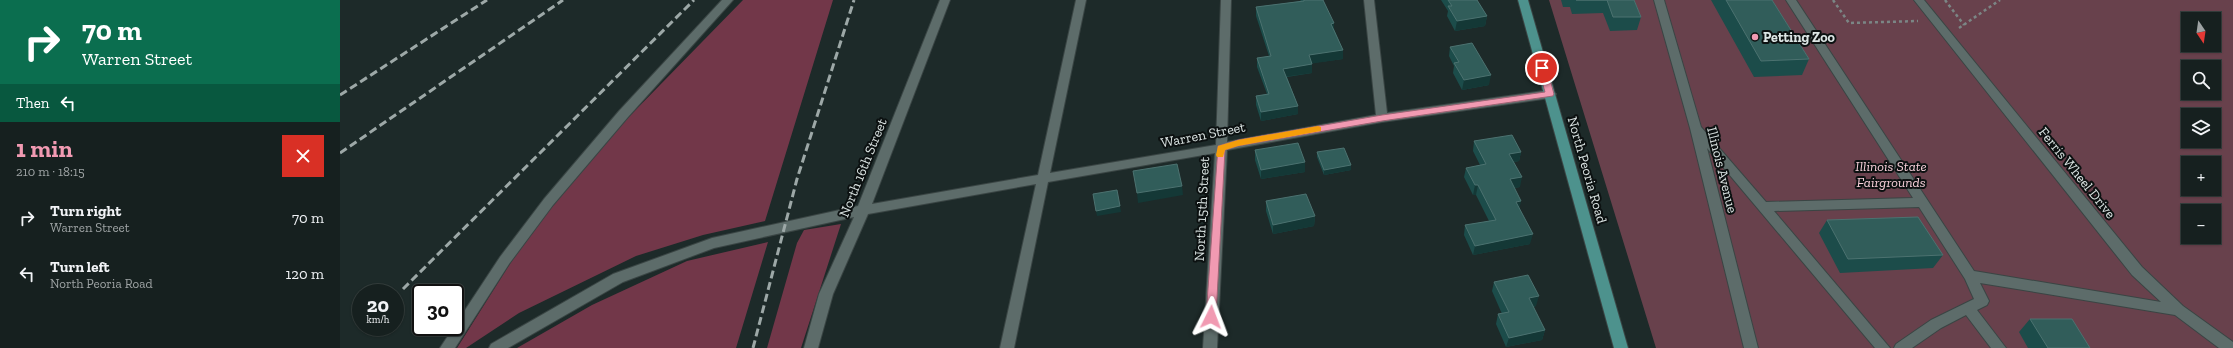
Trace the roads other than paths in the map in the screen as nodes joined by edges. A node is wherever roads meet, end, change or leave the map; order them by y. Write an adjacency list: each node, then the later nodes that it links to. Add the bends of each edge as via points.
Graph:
1 (728, 0): 21 (street, via 542,211)
2 (944, 0): 17 (street, North 16th Street)
3 (1081, 0): 14 (street)
4 (1226, 0): 13 (street, North 15th Street)
5 (1370, 0): 11 (street)
6 (1523, 0): 10 (main road, North Peoria Road)
7 (1659, 0): 12 (street, Illinois Avenue)
8 (1791, 0): 15 (street)
9 (1919, 0): 20 (street, Ferris Wheel Drive, via 2137,271)
10 (1550, 94): 11 (street, Warren Street); 26 (main road, North Peoria Road)
11 (1382, 118): 13 (street, Warren Street)
12 (1696, 128): 16 (street); 27 (street, Illinois Avenue)
13 (1221, 148): 14 (street, Warren Street); 25 (street, North 15th Street)
14 (1043, 178): 17 (street, Warren Street); 24 (street)
15 (1922, 202): 16 (street); 18 (street)
16 (1763, 207): 28 (street)
17 (863, 210): 22 (street, Warren Street, via 712,243 664,259 618,278); 23 (street, North 16th Street, via 826,294)
18 (1970, 276): 19 (street, via 1982,301); 20 (street)
19 (1968, 308): 29 (street, via 1936,324); 30 (street)
20 (2178, 310): 31 (street, Ferris Wheel Drive)
21 (447, 348)
22 (496, 348)
23 (811, 348)
24 (1008, 348)
25 (1210, 348)
26 (1621, 348)
27 (1751, 348)
28 (1883, 348)
29 (1901, 348)
30 (1999, 348)
31 (2230, 348)

